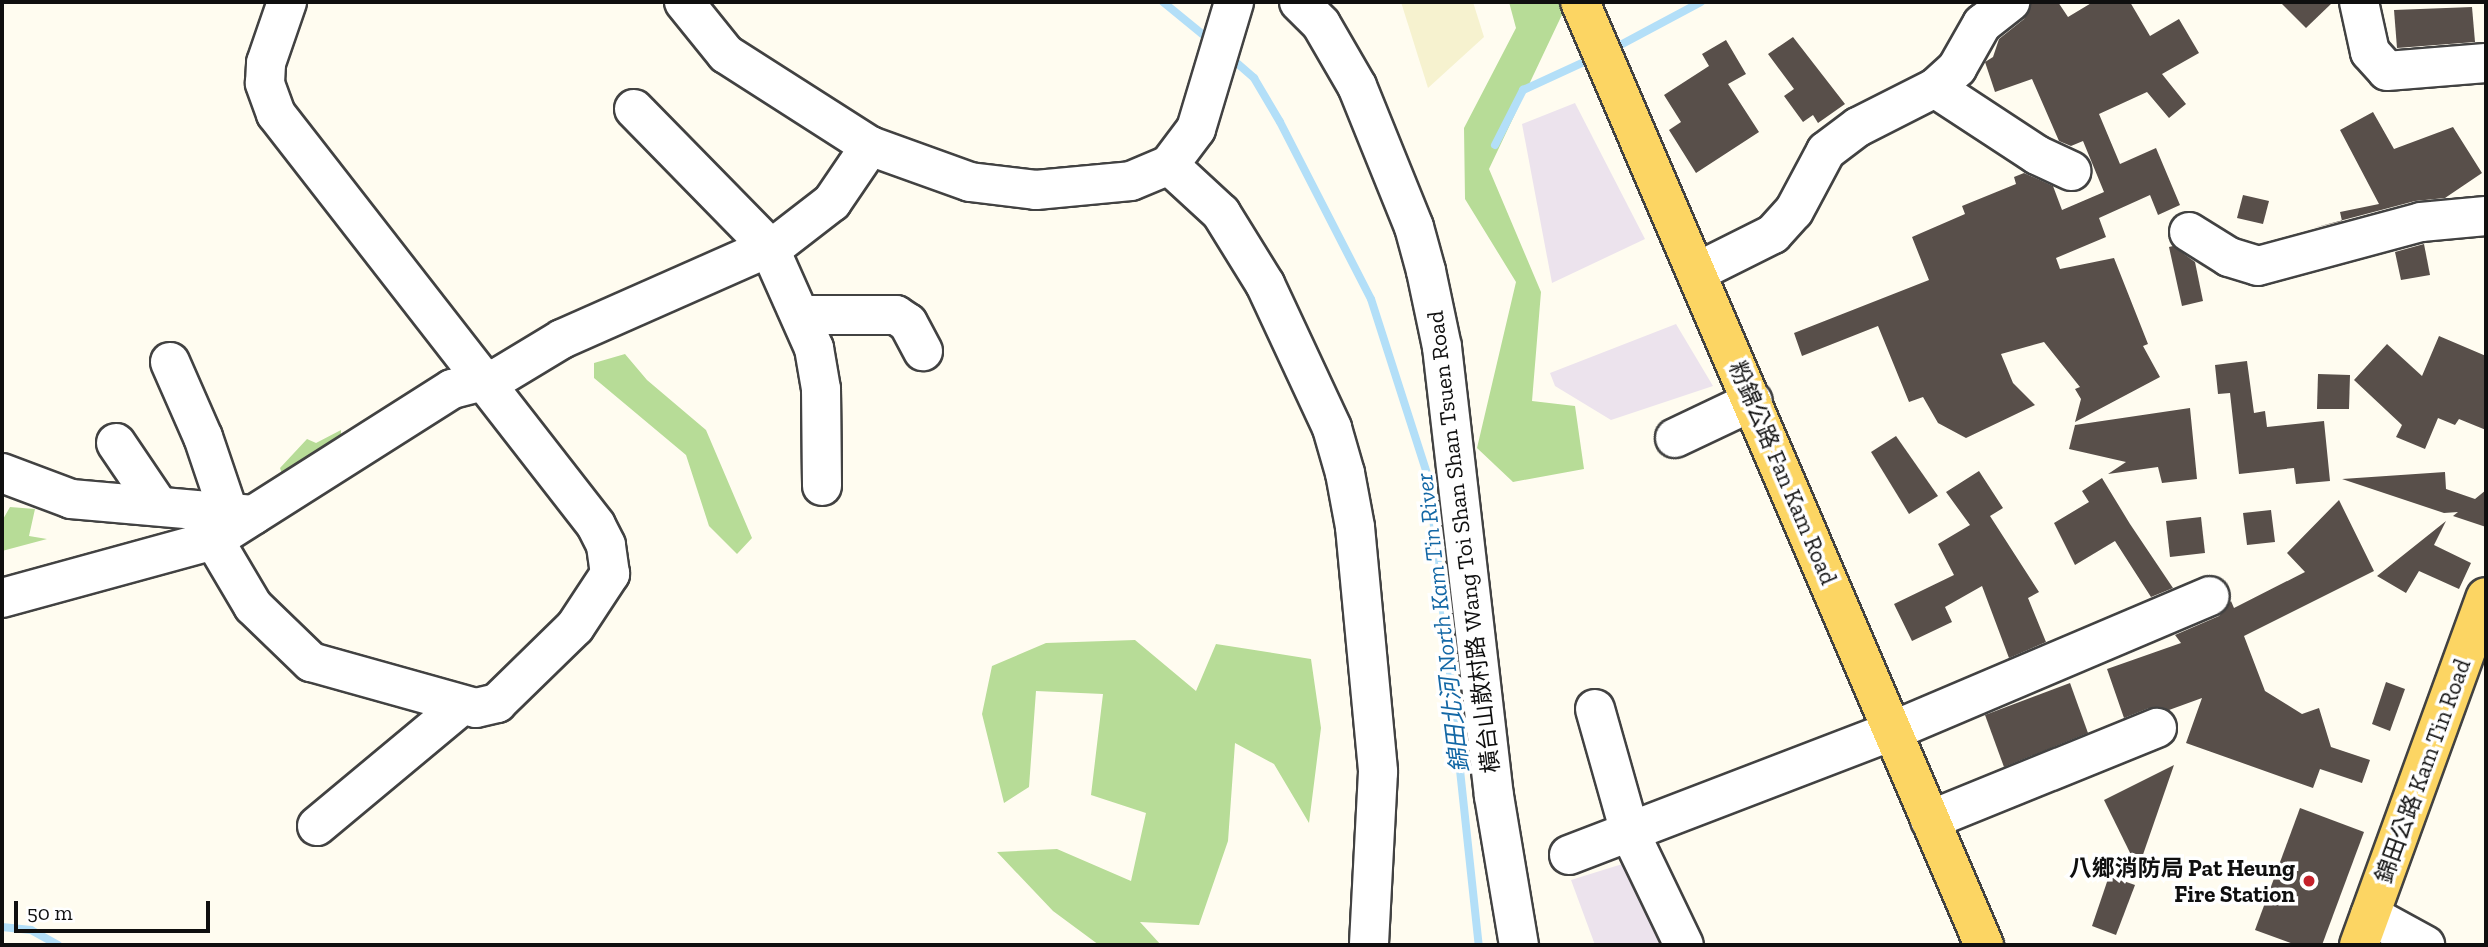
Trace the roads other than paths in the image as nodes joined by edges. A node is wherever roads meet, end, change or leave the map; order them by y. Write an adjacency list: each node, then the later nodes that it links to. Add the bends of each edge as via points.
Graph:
1 (286, 2): 21 (street, via 266,63 265,83 276,114)
2 (684, 2): 11 (street, via 726,54)
3 (1299, 2): 42 (street, 橫台山散村路 Wang Toi Shan Shan Tsuen Road, via 1321,24 1357,86 1414,227 1426,271 1441,347 1494,796)
4 (1580, 2): 17 (main road, 粉錦公路 Fan Kam Road)
5 (2010, 2): 9 (street, via 1982,24 1957,68)
6 (2359, 2): 8 (street, via 2370,52 2387,71)
7 (1233, 6): 12 (street, via 1196,129)
8 (2486, 63)
9 (1935, 88): 13 (street, via 2037,155); 17 (street, via 1840,140 1821,157 1784,225 1763,242)
10 (634, 109): 16 (street)
11 (870, 146): 12 (street, via 970,182 1035,190 1131,181); 16 (street, via 832,202 807,225)
12 (1169, 165): 41 (street, via 1221,213 1265,284 1332,428 1345,473 1355,527 1378,772)
13 (2072, 171)
14 (2486, 216): 15 (street, via 2421,222 2258,266 2229,257)
15 (2189, 232)
16 (769, 247): 18 (street); 21 (street, via 572,334 514,370)
17 (1697, 272): 22 (main road, 粉錦公路 Fan Kam Road)
18 (802, 315): 19 (street, via 897,316 908,323); 26 (street, via 821,389)
19 (923, 351)
20 (170, 362): 28 (street)
21 (487, 380): 28 (street, via 445,393); 32 (street, via 596,525 607,545 610,574 575,627 497,703 485,708)
22 (1753, 401): 23 (street); 35 (main road, 粉錦公路 Fan Kam Road)
23 (1675, 438)
24 (116, 443): 27 (street)
25 (2, 473): 27 (street, via 71,499)
26 (822, 486)
27 (158, 505): 28 (street)
28 (232, 522): 31 (street); 32 (street, via 253,606 311,662)
29 (2210, 596): 35 (street)
30 (2486, 597): 40 (main road, 錦田公路 Kam Tin Road)
31 (2, 598)
32 (462, 705): 37 (street)
33 (1595, 709): 38 (street)
34 (2157, 728): 36 (street)
35 (1892, 731): 36 (main road, 粉錦公路 Fan Kam Road); 38 (street)
36 (1930, 820): 44 (main road, 粉錦公路 Fan Kam Road)
37 (317, 826)
38 (1630, 833): 39 (street); 43 (street)
39 (1569, 856)
40 (2364, 930): 45 (street)
41 (1369, 945)
42 (1519, 945)
43 (1684, 945)
44 (1984, 945)
45 (2425, 945)

